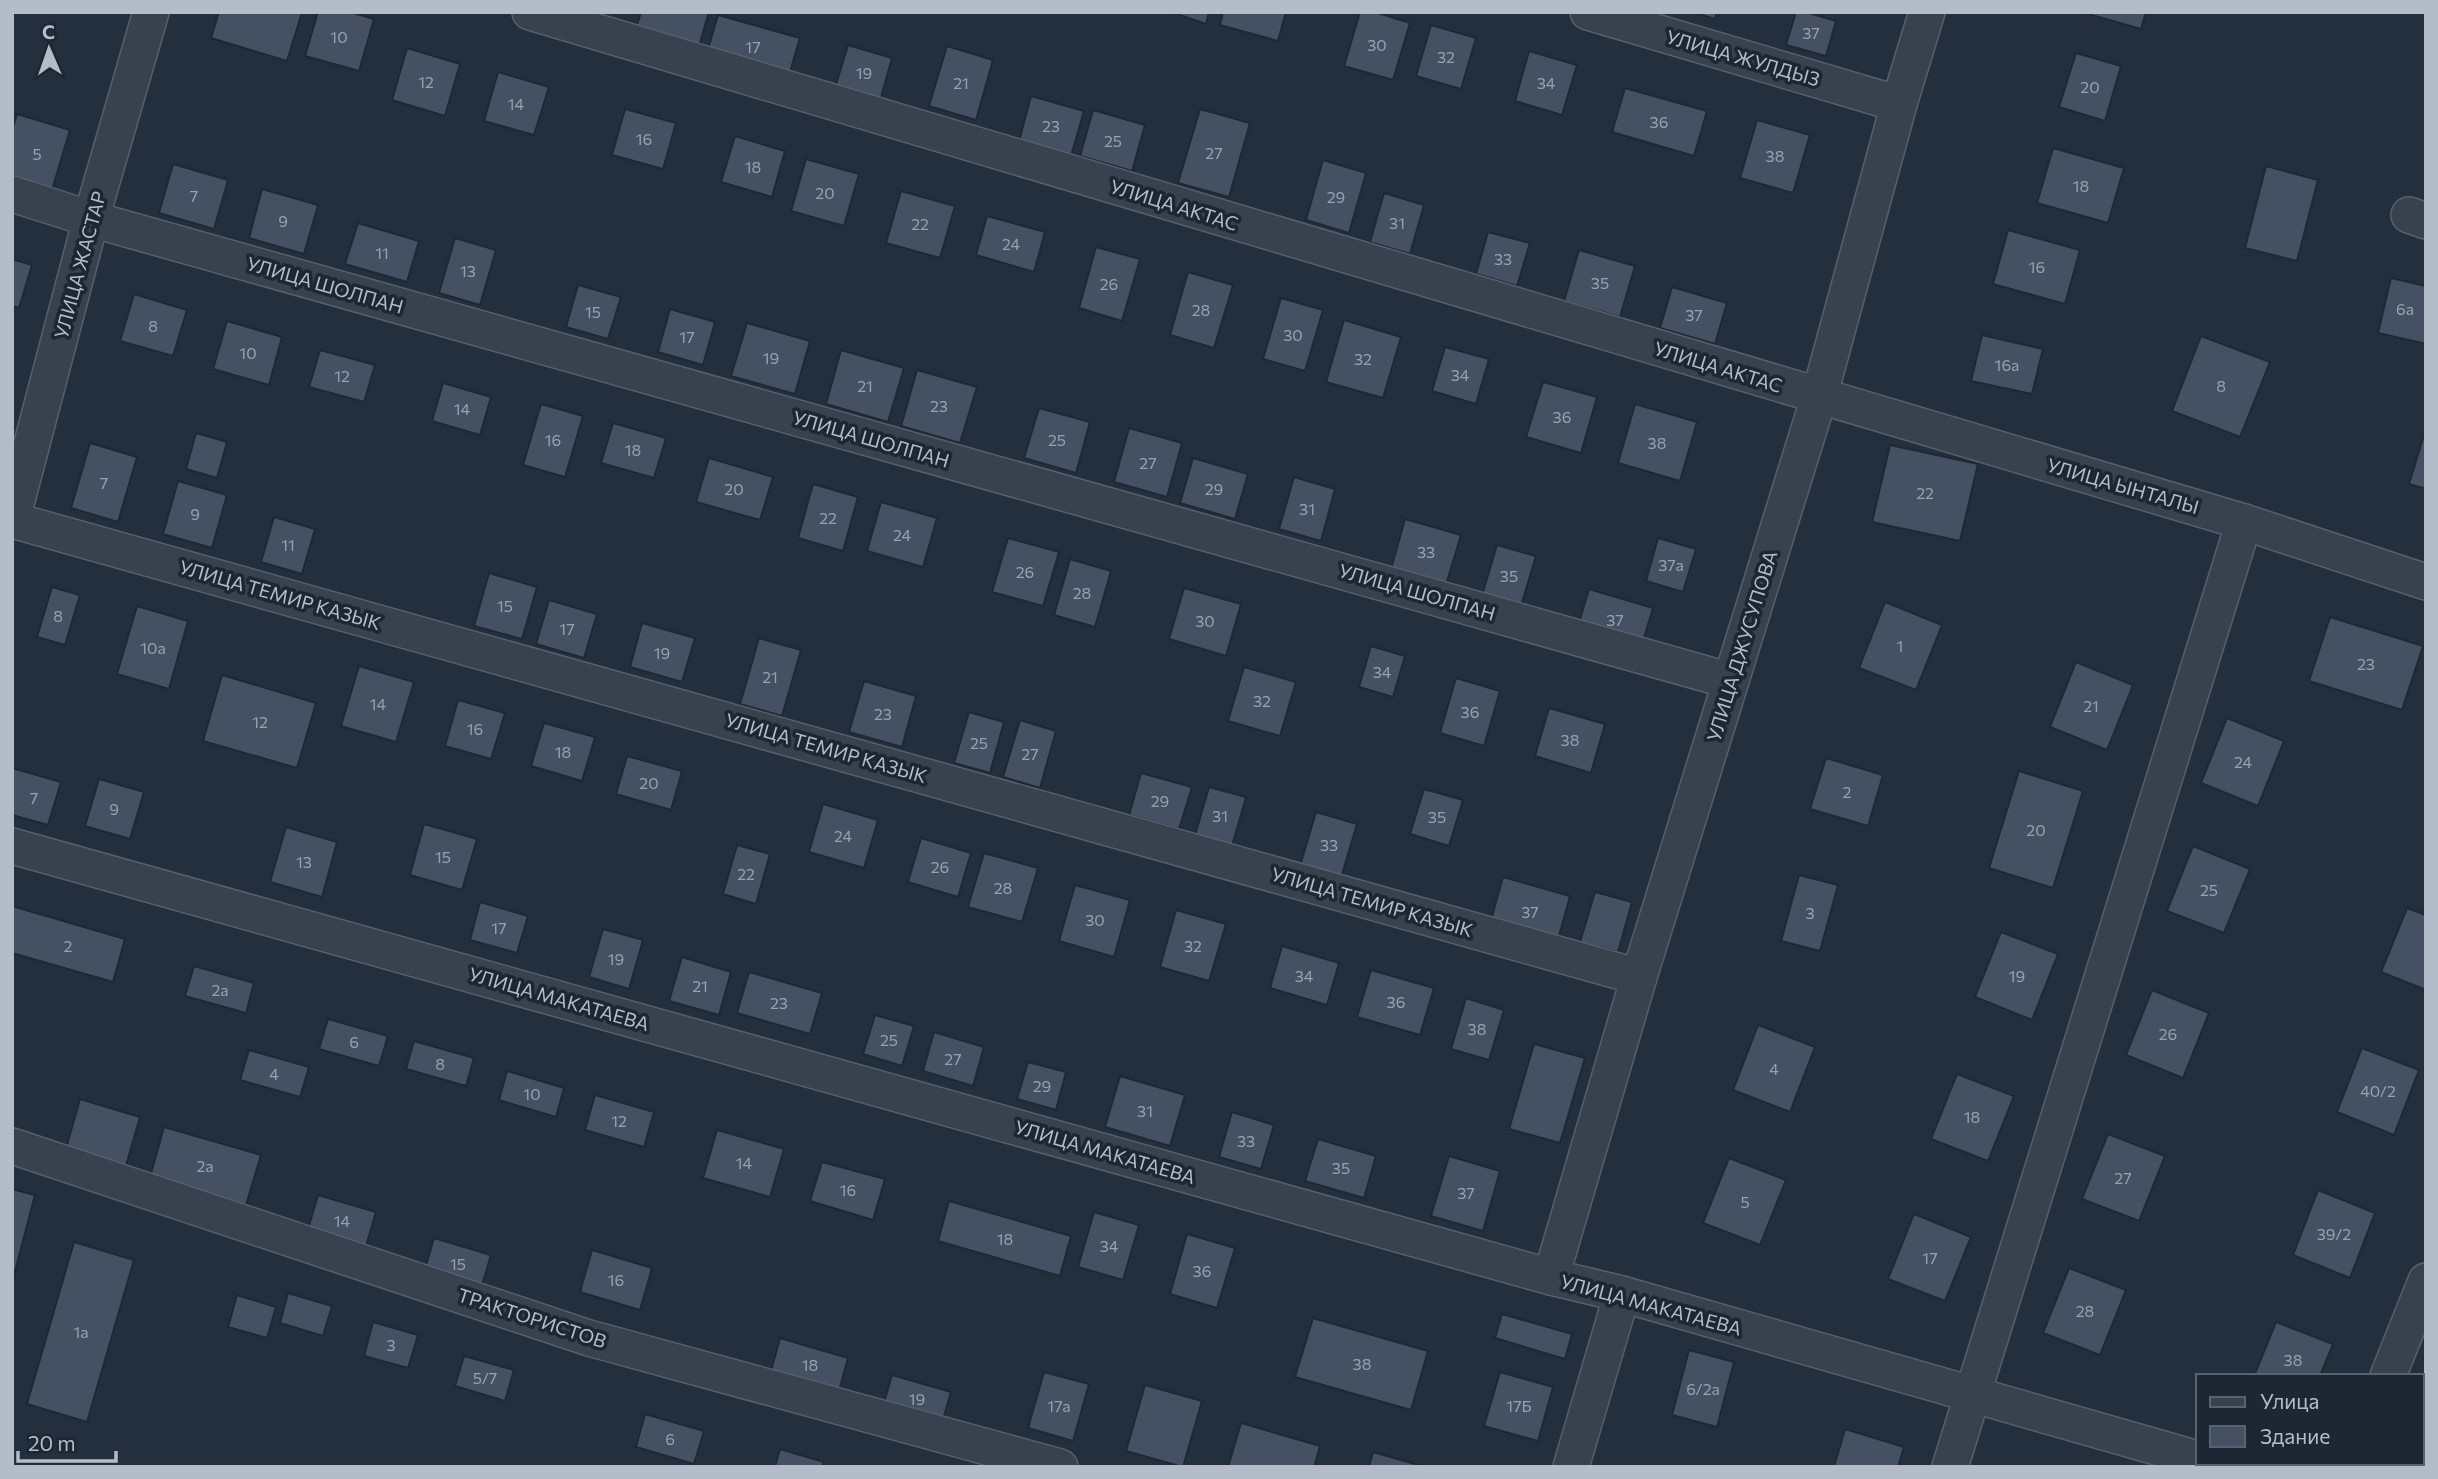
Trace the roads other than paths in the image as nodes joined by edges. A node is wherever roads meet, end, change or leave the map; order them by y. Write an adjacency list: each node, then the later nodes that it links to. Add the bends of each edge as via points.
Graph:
1 (150, 12): 7 (street, УЛИЦА ЖАСТАР)
2 (530, 12): 8 (street, УЛИЦА АКТАС)
3 (1588, 12): 5 (street, УЛИЦА ЖУЛДЫЗ)
4 (1927, 12): 5 (street, УЛИЦА ДЖУСУПОВА)
5 (1899, 104): 8 (street, УЛИЦА ДЖУСУПОВА)
6 (12, 194): 7 (street, УЛИЦА ШОЛПАН)
7 (91, 219): 9 (street, УЛИЦА ЖАСТАР); 12 (street, УЛИЦА ШОЛПАН)
8 (1819, 397): 10 (street, УЛИЦА ЫНТАЛЫ); 12 (street, УЛИЦА ДЖУСУПОВА)
9 (12, 519): 14 (street, УЛИЦА ТЕМИР КАЗЫК)
10 (2244, 522): 11 (street, УЛИЦА ЫНТАЛЫ); 20 (street)
11 (2426, 582)
12 (1731, 681): 14 (street, УЛИЦА ДЖУСУПОВА)
13 (12, 846): 16 (street, УЛИЦА МАКАТАЕВА)
14 (1639, 977): 16 (street, УЛИЦА ДЖУСУПОВА)
15 (12, 1146): 22 (street, ТРАКТОРИСТОВ, via 589,1338)
16 (1551, 1277): 18 (street, УЛИЦА МАКАТАЕВА)
17 (2426, 1281): 19 (street)
18 (1622, 1294): 20 (street, УЛИЦА МАКАТАЕВА); 23 (street)
19 (2389, 1374)
20 (1972, 1395): 21 (street, УЛИЦА МАКАТАЕВА); 24 (street)
21 (2196, 1458)
22 (1060, 1467)
23 (1571, 1467)
24 (1950, 1467)

